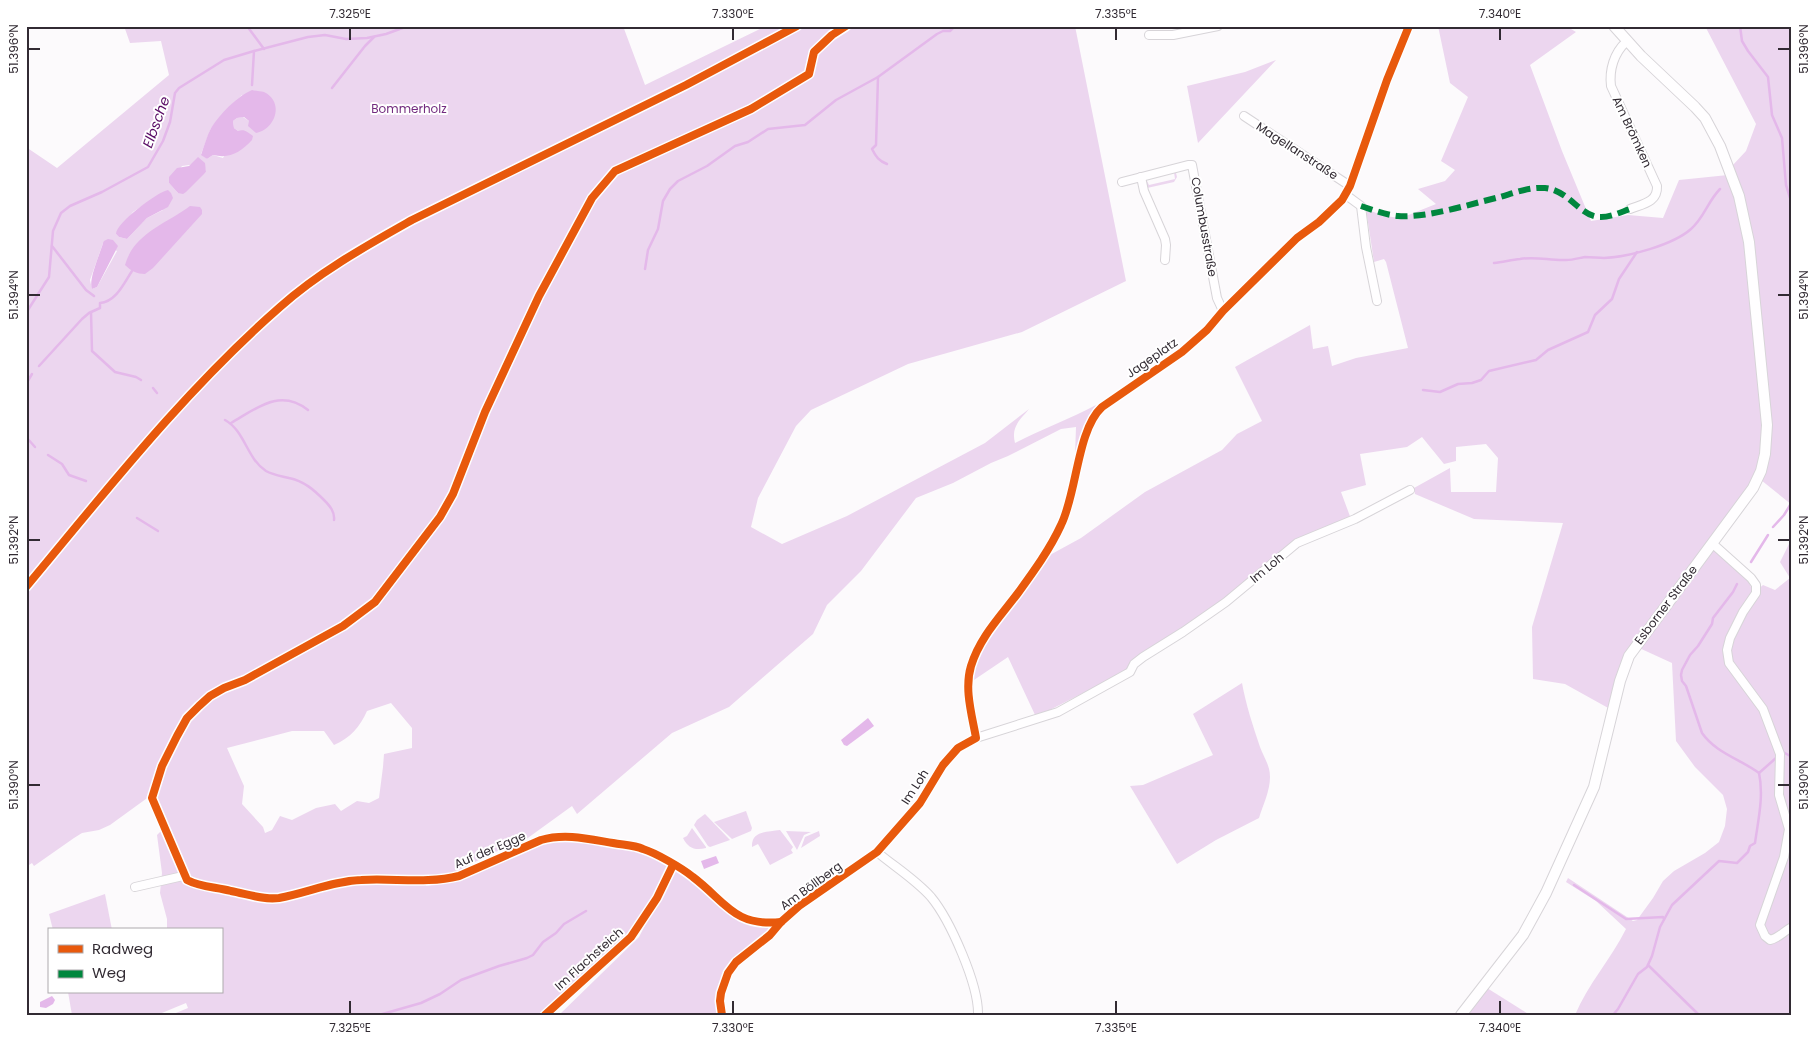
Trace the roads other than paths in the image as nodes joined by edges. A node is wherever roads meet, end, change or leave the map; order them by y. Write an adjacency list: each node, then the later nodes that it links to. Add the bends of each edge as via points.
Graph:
1 (1218, 26): 4 (street, via 1173,35)
2 (1409, 26): 9 (street, Jageplatz)
3 (1614, 26): 5 (main road, Esborner Straße)
4 (1148, 35)
5 (1626, 42): 11 (street, Am Brömken, via 1614,62 1611,86 1657,186 1652,200); 16 (main road, Esborner Straße, via 1705,118 1732,176 1748,236 1767,437 1764,462 1753,488)
6 (1244, 116): 9 (street, Magellanstraße)
7 (1141, 177): 8 (street, Columbusstraße); 12 (street, via 1166,244); 14 (street, Columbusstraße, via 1188,164 1194,167 1217,298)
8 (1122, 182)
9 (1350, 186): 10 (street, Jageplatz)
10 (1346, 195): 13 (street, via 1361,206); 14 (street, Jageplatz, via 1297,238)
11 (1630, 209)
12 (1165, 260)
13 (1377, 301)
14 (1223, 312): 17 (street, Jageplatz, via 1182,352 1102,407 1092,418 1062,524 1042,560 997,618 973,659 968,687)
15 (1410, 490): 17 (street, Im Loh, via 1355,519 1297,543 1226,602 1143,657 1130,672 1058,712)
16 (1713, 544): 24 (street, via 1756,585 1756,593 1743,612 1727,650 1729,663 1763,708 1780,754 1779,795 1789,829 1784,858 1760,925 1770,940 1777,939); 28 (main road, Esborner Straße, via 1629,656 1594,787 1546,893 1523,934)
17 (976, 738): 19 (street, Im Loh, via 958,748 943,765 920,803)
18 (152, 798): 21 (street)
19 (877, 852): 23 (street, Am Böllberg); 27 (street, via 925,892 940,909 973,982)
20 (673, 865): 21 (street, Auf der Egge, via 643,849 558,837 541,840 448,879 342,882 278,898 201,885); 23 (street, Auf der Egge, via 693,876 743,918 759,923); 25 (street, Im Flachsteich, via 657,898 631,937)
21 (183, 876): 22 (street)
22 (135, 887)
23 (781, 922): 26 (street, Am Böllberg, via 728,972 721,993)
24 (1792, 927)
25 (545, 1015)
26 (722, 1015)
27 (978, 1015)
28 (1461, 1015)

